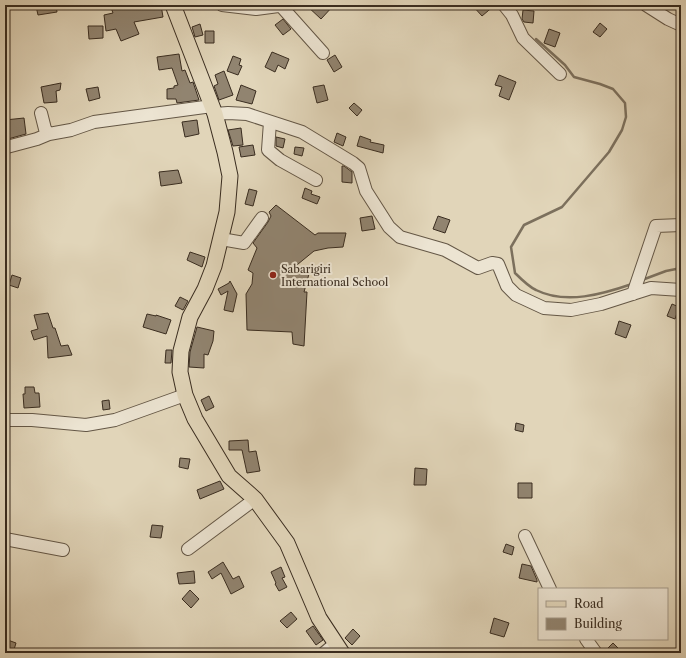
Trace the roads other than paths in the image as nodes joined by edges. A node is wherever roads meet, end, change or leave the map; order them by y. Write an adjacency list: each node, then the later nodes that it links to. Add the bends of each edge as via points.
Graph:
1 (173, 5): 10 (main road)
2 (222, 5): 6 (street, via 256,9)
3 (286, 5): 6 (street)
4 (504, 5): 9 (street, via 523,38)
5 (646, 5): 7 (street)
6 (281, 6): 8 (street)
7 (681, 25)
8 (323, 53)
9 (560, 74)
10 (213, 110): 12 (street, via 247,114); 13 (street, via 102,121); 18 (main road, via 230,176 228,212)
11 (41, 113): 13 (street)
12 (270, 122): 15 (street, via 268,150 280,160); 20 (street, via 302,132 353,163 358,168 366,191 389,227 400,237 445,250 478,268 492,263 498,264 507,286 516,295 544,308 571,310)
13 (49, 134): 14 (street)
14 (7, 147)
15 (316, 180)
16 (262, 218): 18 (street, via 244,243)
17 (681, 225): 20 (street, via 656,226)
18 (221, 239): 21 (main road, via 205,289 190,317 182,351 180,372)
19 (681, 290): 20 (street, via 651,288)
20 (633, 294)
21 (185, 395): 22 (street, via 115,420 86,425); 23 (main road, via 194,419 229,476)
22 (5, 420)
23 (255, 499): 26 (street); 30 (main road, via 287,544 319,618)
24 (525, 536): 28 (street)
25 (5, 539): 27 (street)
26 (188, 549)
27 (63, 550)
28 (550, 588)
29 (587, 640): 32 (street)
30 (339, 648): 31 (street)
31 (324, 653)
32 (596, 653)

